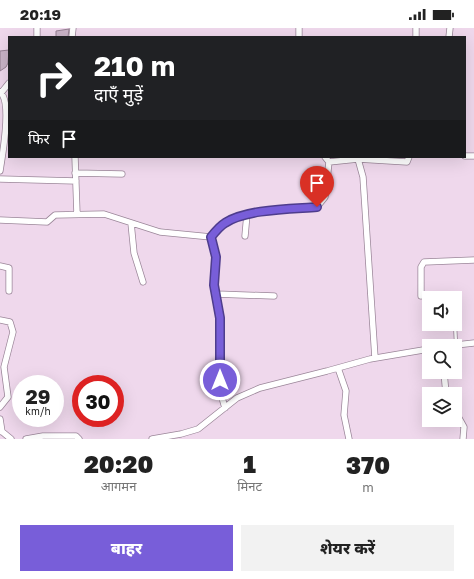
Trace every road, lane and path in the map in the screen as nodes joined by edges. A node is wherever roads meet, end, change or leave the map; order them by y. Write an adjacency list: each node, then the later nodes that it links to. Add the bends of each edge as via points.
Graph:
1 (8, 84): 2 (street)
2 (1, 92): 3 (street, via 5,99)
3 (3, 131): 4 (street)
4 (1, 155): 9 (street)
5 (75, 158): 10 (street)
6 (409, 158): 8 (street, via 407,162)
7 (327, 160): 8 (street); 15 (street, via 325,197 317,207)
8 (358, 160): 31 (street, via 363,177)
9 (0, 171)
10 (75, 173): 11 (street); 13 (street)
11 (122, 174)
12 (0, 179): 13 (street)
13 (76, 181): 14 (street)
14 (77, 214): 16 (street, via 54,215 47,222); 17 (street, via 104,214)
15 (247, 214): 18 (street); 19 (street, via 225,223)
16 (0, 220)
17 (131, 223): 19 (street, via 160,232); 22 (street, via 134,253)
18 (245, 236)
19 (211, 237): 24 (street, via 216,257)
20 (474, 260): 26 (street, via 424,262 421,268)
21 (0, 266): 23 (street, via 9,268)
22 (143, 282)
23 (9, 291)
24 (216, 294): 25 (street); 34 (street, via 220,318 220,391)
25 (274, 296)
26 (422, 296)
27 (0, 320): 33 (street, via 10,322 13,332 4,367 8,397)
28 (474, 342): 29 (street)
29 (462, 344)
30 (422, 350): 31 (street)
31 (375, 358): 32 (street)
32 (338, 368): 34 (street, via 260,388 237,398); 42 (street, via 346,391 344,415)
33 (0, 407)
34 (225, 408): 41 (street, via 198,429)
35 (0, 419): 37 (street)
36 (462, 423): 43 (street)
37 (1, 431): 38 (street)
38 (11, 439)
39 (26, 439): 40 (street, via 76,436)
40 (79, 439)
41 (152, 439)
42 (349, 439)
43 (463, 439)

